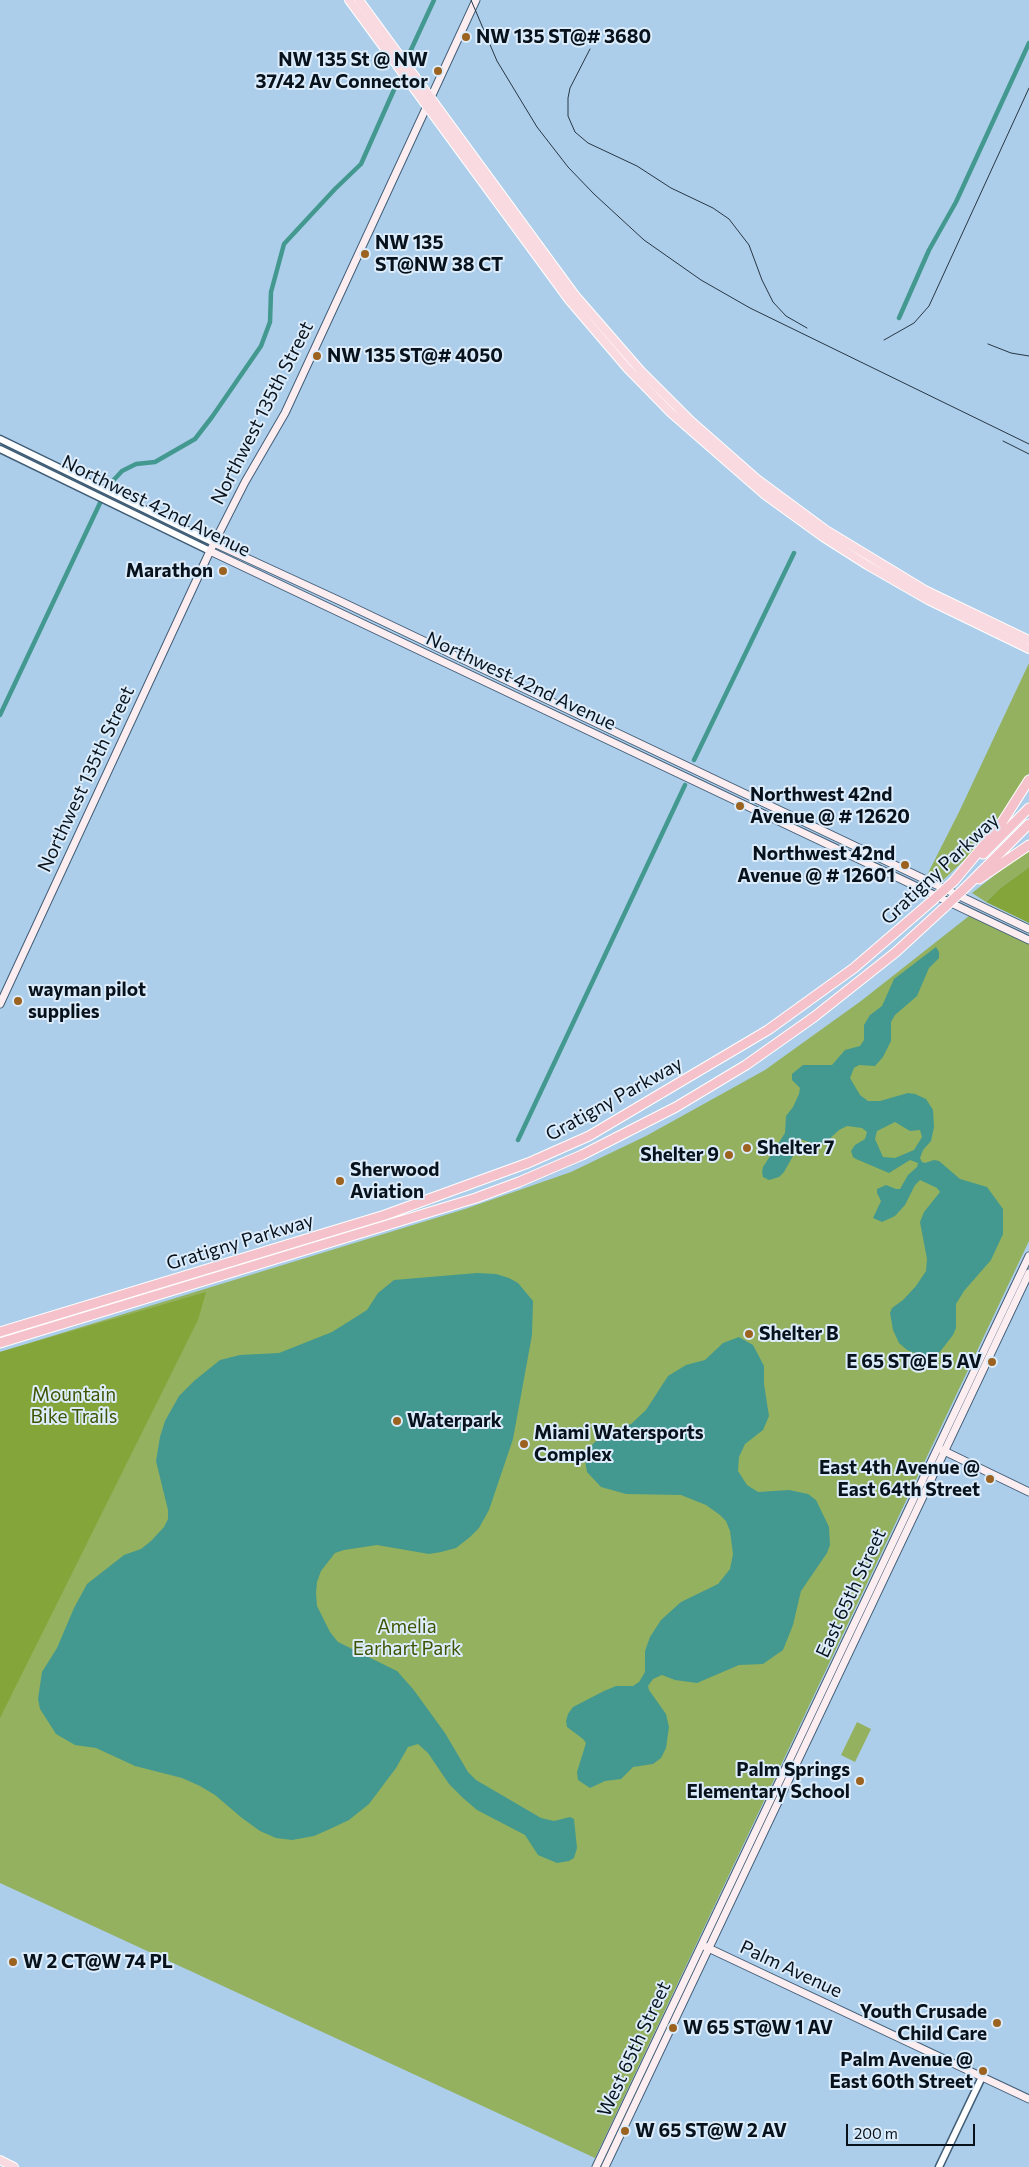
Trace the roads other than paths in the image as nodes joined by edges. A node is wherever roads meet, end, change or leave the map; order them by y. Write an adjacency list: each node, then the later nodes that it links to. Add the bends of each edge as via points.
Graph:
1 (349, 0): 5 (main road)
2 (358, 0): 4 (main road)
3 (476, 0): 4 (main road, Northwest 135th Street)
4 (432, 99): 5 (main road, Northwest 135th Street); 13 (main road, via 558,273 600,325 659,391 714,443 788,502 870,558 925,590)
5 (428, 108): 10 (main road, Northwest 135th Street, via 285,413); 14 (main road, via 569,300 628,368 698,438 765,495 867,565 928,600)
6 (0, 439): 8 (street, Northwest 42nd Avenue)
7 (0, 449): 9 (street, Northwest 42nd Avenue)
8 (98, 487): 9 (street); 10 (street, Northwest 42nd Avenue)
9 (94, 494): 10 (street, Northwest 42nd Avenue)
10 (212, 547): 11 (main road, Northwest 42nd Avenue); 12 (main road, Northwest 42nd Avenue); 31 (main road, Northwest 135th Street)
11 (388, 624): 12 (main road); 15 (main road, Northwest 42nd Avenue)
12 (383, 633): 16 (main road, Northwest 42nd Avenue)
13 (1029, 640)
14 (1029, 649)
15 (545, 699): 16 (main road); 17 (main road, Northwest 42nd Avenue)
16 (541, 708): 18 (main road, Northwest 42nd Avenue)
17 (589, 719): 18 (main road); 21 (main road, Northwest 42nd Avenue)
18 (584, 729): 22 (main road, Northwest 42nd Avenue)
19 (1029, 780): 27 (highway, via 999,827)
20 (1029, 808): 27 (highway, Gratigny Parkway)
21 (784, 812): 22 (main road); 25 (main road, Northwest 42nd Avenue)
22 (779, 822): 26 (main road, Northwest 42nd Avenue)
23 (1029, 824): 28 (highway, Gratigny Parkway)
24 (1029, 845): 28 (highway)
25 (876, 856): 26 (main road); 29 (main road, Northwest 42nd Avenue)
26 (871, 865): 30 (main road, Northwest 42nd Avenue)
27 (954, 881): 34 (highway, Gratigny Parkway, bridge, via 854,968 768,1030 589,1136 528,1163 385,1214)
28 (966, 887): 35 (highway, Gratigny Parkway, bridge, via 896,952 814,1017 746,1065 676,1107 582,1155 476,1198)
29 (1029, 929)
30 (1029, 940)
31 (0, 1004)
32 (1029, 1256): 36 (main road, East 65th Street)
33 (1029, 1272): 36 (main road, East 65th Street)
34 (0, 1332)
35 (0, 1343)
36 (941, 1450): 37 (main road); 38 (main road, East 65th Street)
37 (1029, 1492)
38 (705, 1947): 39 (main road, Palm Avenue); 43 (main road, West 65th Street); 44 (main road, West 65th Street)
39 (982, 2077): 40 (main road, Palm Avenue); 45 (street)
40 (1029, 2099)
41 (0, 2160): 42 (main road)
42 (14, 2167)
43 (596, 2167)
44 (605, 2167)
45 (939, 2167)

